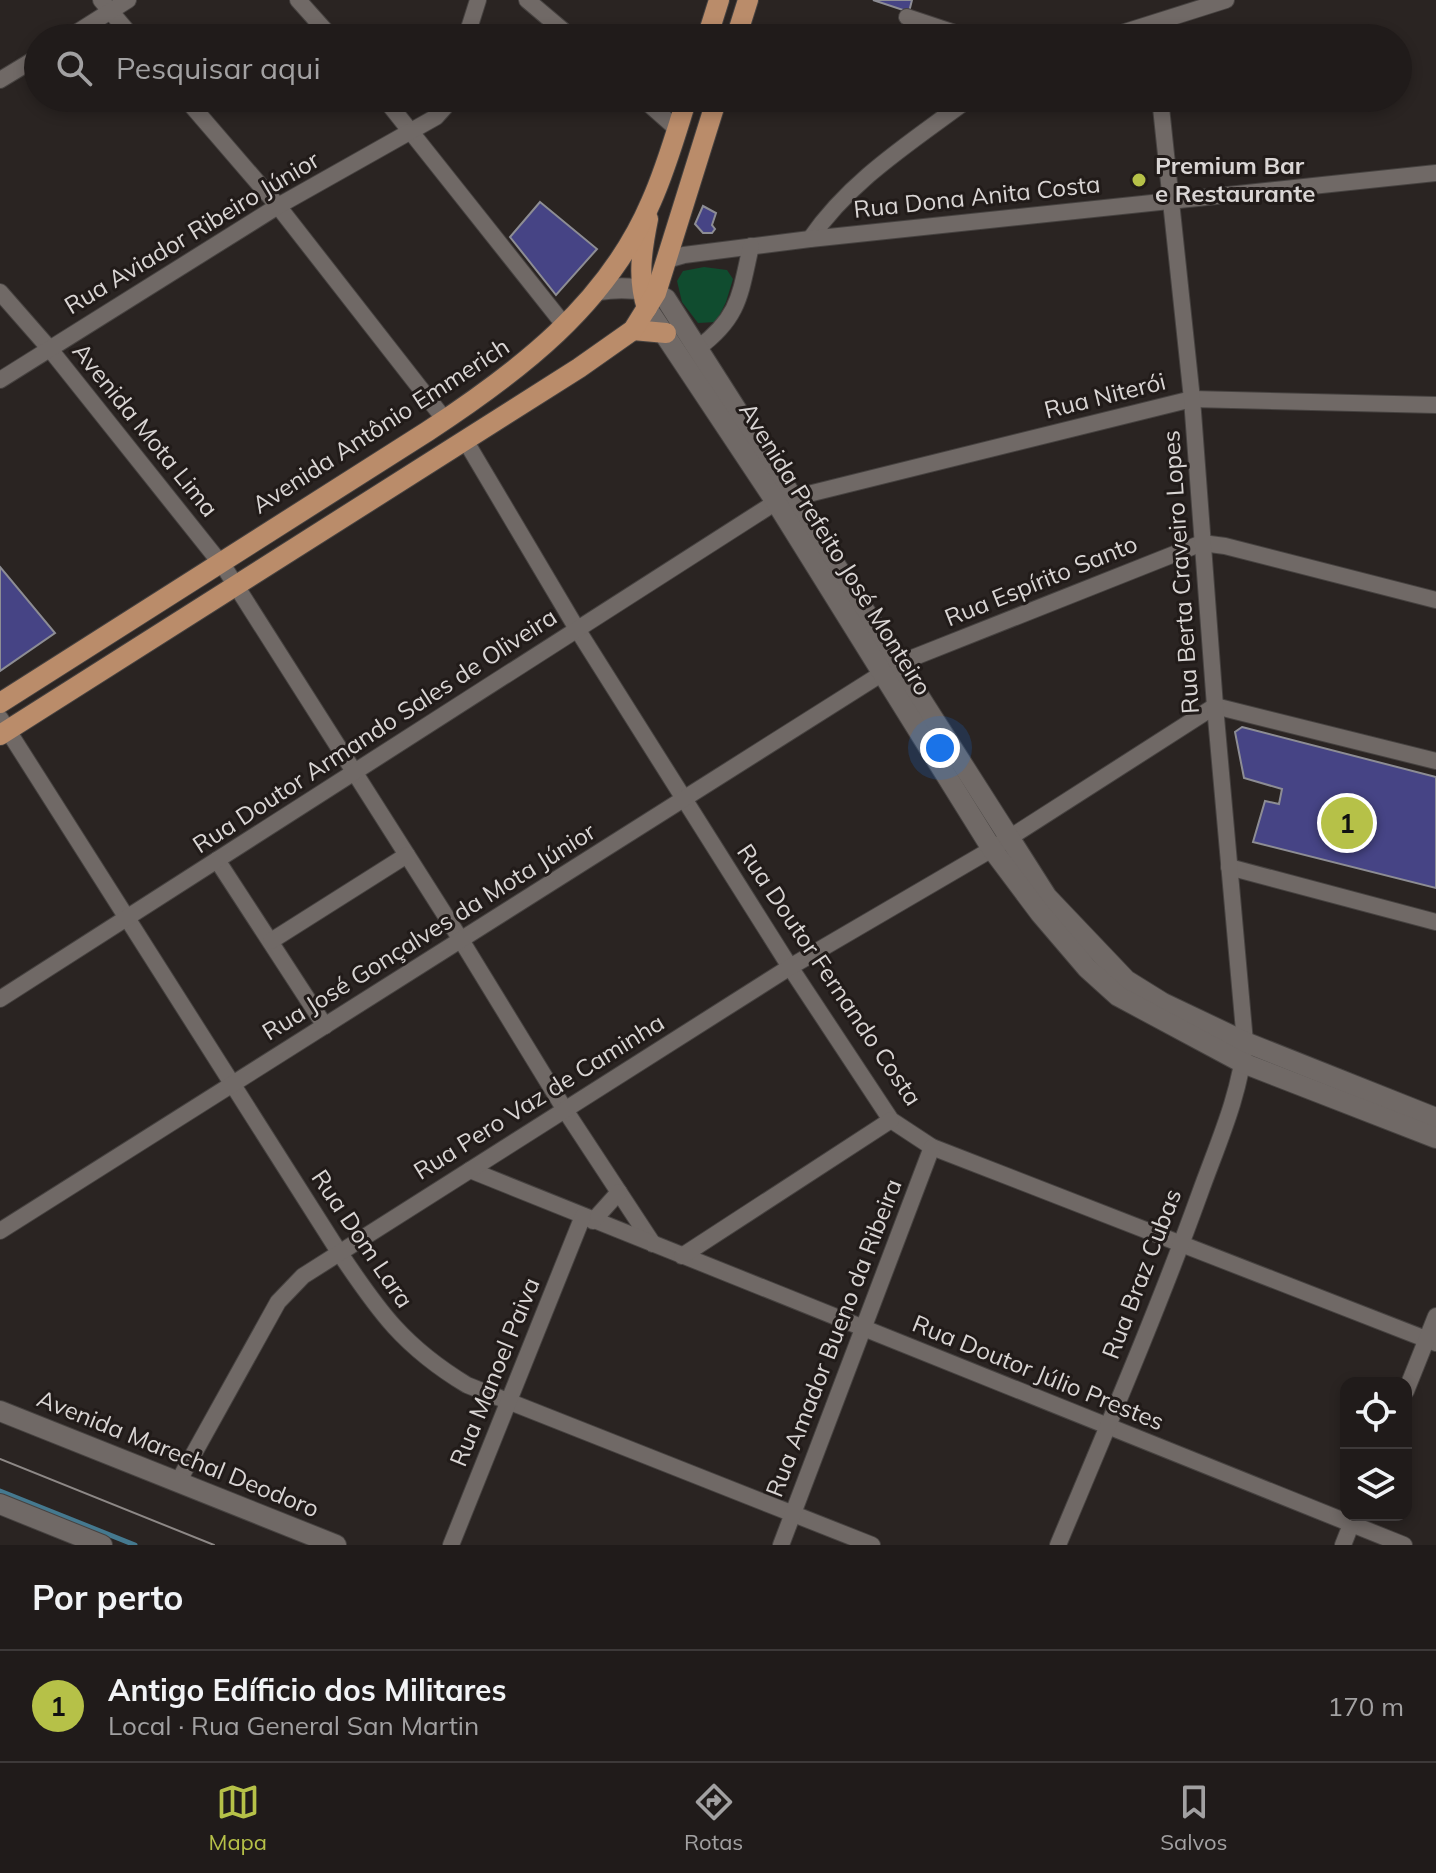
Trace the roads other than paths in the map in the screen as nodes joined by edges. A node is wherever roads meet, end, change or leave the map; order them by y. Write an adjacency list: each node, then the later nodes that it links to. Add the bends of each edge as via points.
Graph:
1 (128, 0): 8 (street)
2 (298, 0): 12 (street)
3 (478, 0): 13 (street)
4 (527, 0): 14 (street)
5 (719, 0): 15 (main road)
6 (748, 0): 16 (main road)
7 (1226, 0): 18 (street)
8 (105, 6): 10 (street); 11 (street)
9 (907, 17): 17 (street)
10 (84, 24)
11 (121, 24)
12 (319, 24)
13 (470, 24)
14 (555, 24)
15 (711, 24)
16 (740, 24)
17 (928, 24)
18 (1168, 24)
19 (24, 65): 20 (street)
20 (0, 80)
21 (197, 112): 34 (street)
22 (396, 112): 30 (street)
23 (440, 112): 30 (street, Rua Aviador Ribeiro Júnior)
24 (658, 112): 29 (street)
25 (682, 112): 29 (main road, Avenida Antônio Emmerich)
26 (713, 112): 38 (main road)
27 (951, 112): 35 (street, via 842,197)
28 (1161, 112): 32 (street, Rua Berta Craveiro Lopes)
29 (677, 129): 33 (main road, Avenida Antônio Emmerich)
30 (412, 130): 34 (street, Rua Aviador Ribeiro Júnior); 42 (street)
31 (1436, 173): 32 (street, Rua Dona Anita Costa)
32 (1171, 201): 35 (street, Rua Dona Anita Costa); 48 (street, Rua Berta Craveiro Lopes)
33 (651, 204): 37 (main road); 39 (main road, Avenida Antônio Emmerich)
34 (278, 206): 45 (street, Rua Aviador Ribeiro Júnior); 50 (street)
35 (810, 239): 36 (street, Rua Dona Anita Costa)
36 (751, 246): 38 (street, Rua Dona Anita Costa); 46 (street, via 734,310 723,328)
37 (641, 258): 38 (main road); 41 (main road)
38 (667, 260): 41 (main road)
39 (598, 290): 41 (main road); 42 (main road, Avenida Antônio Emmerich)
40 (0, 292): 45 (street, Avenida Mota Lima)
41 (648, 297): 43 (main road, Avenida Prefeito José Monteiro); 44 (main road)
42 (565, 326): 50 (main road, Avenida Antônio Emmerich, via 515,372)
43 (673, 327): 44 (main road); 46 (main road, Avenida Prefeito José Monteiro); 52 (main road, Avenida Prefeito José Monteiro)
44 (633, 330): 51 (main road)
45 (49, 348): 47 (street, Rua Aviador Ribeiro Júnior); 54 (street, Avenida Mota Lima)
46 (698, 348): 52 (main road, Avenida Prefeito José Monteiro)
47 (0, 380)
48 (1192, 399): 49 (street, Rua Niterói); 52 (street, Rua Niterói); 53 (street, Rua Berta Craveiro Lopes)
49 (1436, 405)
50 (445, 420): 54 (main road, Avenida Antônio Emmerich)
51 (465, 440): 55 (main road); 57 (street, Rua Doutor Fernando Costa)
52 (784, 500): 57 (street, Rua Doutor Armando Sales de Oliveira); 58 (main road, Avenida Prefeito José Monteiro)
53 (1202, 543): 56 (street); 58 (street, Rua Espírito Santo); 60 (street, Rua Berta Craveiro Lopes)
54 (220, 562): 55 (street); 59 (main road, Avenida Antônio Emmerich)
55 (236, 585): 61 (main road); 63 (street)
56 (1436, 600)
57 (577, 629): 63 (street, Rua Doutor Armando Sales de Oliveira); 64 (street, Rua Doutor Fernando Costa)
58 (890, 668): 64 (street, Rua José Gonçalves da Mota Júnior); 65 (main road, Avenida Prefeito José Monteiro); 66 (main road, Avenida Prefeito José Monteiro)
59 (0, 703)
60 (1215, 706): 62 (street); 65 (street, Rua Pero Vaz de Caminha); 69 (street, Rua Berta Craveiro Lopes)
61 (3, 728): 70 (street, Rua Dom Lara)
62 (1436, 761)
63 (354, 772): 67 (street); 68 (street, Rua Doutor Armando Sales de Oliveira)
64 (684, 798): 72 (street, Rua José Gonçalves da Mota Júnior); 74 (street, Rua Doutor Fernando Costa)
65 (1009, 836): 66 (street, Rua Pero Vaz de Caminha); 77 (main road, Avenida Prefeito José Monteiro, via 1047,897 1126,980)
66 (992, 849): 74 (street, Rua Pero Vaz de Caminha); 78 (main road, Avenida Prefeito José Monteiro, via 1049,924 1118,996)
67 (407, 855): 72 (street); 73 (street)
68 (217, 860): 70 (street, Rua Doutor Armando Sales de Oliveira); 73 (street)
69 (1229, 867): 71 (street); 77 (street, Rua Berta Craveiro Lopes)
70 (127, 918): 75 (street, Rua Doutor Armando Sales de Oliveira); 79 (street, Rua Dom Lara)
71 (1436, 922)
72 (461, 940): 76 (street, Rua José Gonçalves da Mota Júnior); 80 (street)
73 (271, 941): 76 (street)
74 (790, 967): 80 (street, Rua Pero Vaz de Caminha); 82 (street, Rua Doutor Fernando Costa)
75 (0, 999)
76 (325, 1026): 79 (street, Rua José Gonçalves da Mota Júnior)
77 (1245, 1042): 78 (street, Rua Braz Cubas); 81 (main road, Avenida Prefeito José Monteiro)
78 (1243, 1063): 83 (main road, Avenida Prefeito José Monteiro); 89 (street, Rua Braz Cubas, via 1231,1111)
79 (233, 1084): 88 (street, Rua José Gonçalves da Mota Júnior); 91 (street, Rua Dom Lara)
80 (565, 1110): 85 (street, Rua Pero Vaz de Caminha); 86 (street)
81 (1436, 1118)
82 (891, 1120): 84 (street, Rua Doutor Fernando Costa); 92 (street)
83 (1436, 1138)
84 (932, 1147): 89 (street, Rua Doutor Fernando Costa); 94 (street, Rua Amador Bueno da Ribeira)
85 (470, 1170): 87 (street, Rua Doutor Júlio Prestes); 91 (street, Rua Pero Vaz de Caminha)
86 (619, 1192): 87 (street); 90 (street)
87 (588, 1218): 90 (street, Rua Doutor Júlio Prestes); 97 (street, Rua Manoel Paiva)
88 (2, 1225)
89 (1182, 1243): 95 (street, Rua Doutor Fernando Costa); 99 (street, Rua Braz Cubas)
90 (653, 1244): 92 (street, Rua Doutor Júlio Prestes)
91 (339, 1252): 97 (street, Rua Dom Lara, via 375,1306 412,1347 467,1385); 100 (street, Rua Pero Vaz de Caminha, via 303,1276 278,1302)
92 (682, 1256): 94 (street, Rua Doutor Júlio Prestes)
93 (1436, 1316): 95 (street)
94 (863, 1329): 99 (street, Rua Doutor Júlio Prestes); 102 (street, Rua Amador Bueno da Ribeira)
95 (1432, 1341): 96 (street)
96 (1412, 1379)
97 (509, 1402): 102 (street, Rua Dom Lara); 108 (street, Rua Manoel Paiva)
98 (0, 1411): 100 (main road, Avenida Marechal Deodoro)
99 (1107, 1426): 103 (street, Rua Doutor Júlio Prestes); 111 (street, Rua Braz Cubas)
100 (178, 1482): 107 (main road, Avenida Marechal Deodoro)
101 (0, 1504): 106 (main road)
102 (792, 1514): 109 (street, Rua Amador Bueno da Ribeira); 110 (street, Rua Dom Lara)
103 (1340, 1514)
104 (1352, 1521): 112 (street)
105 (1357, 1521): 113 (street, Rua Doutor Júlio Prestes)
106 (102, 1545)
107 (336, 1545)
108 (451, 1545)
109 (781, 1545)
110 (872, 1545)
111 (1058, 1545)
112 (1343, 1545)
113 (1404, 1545)

